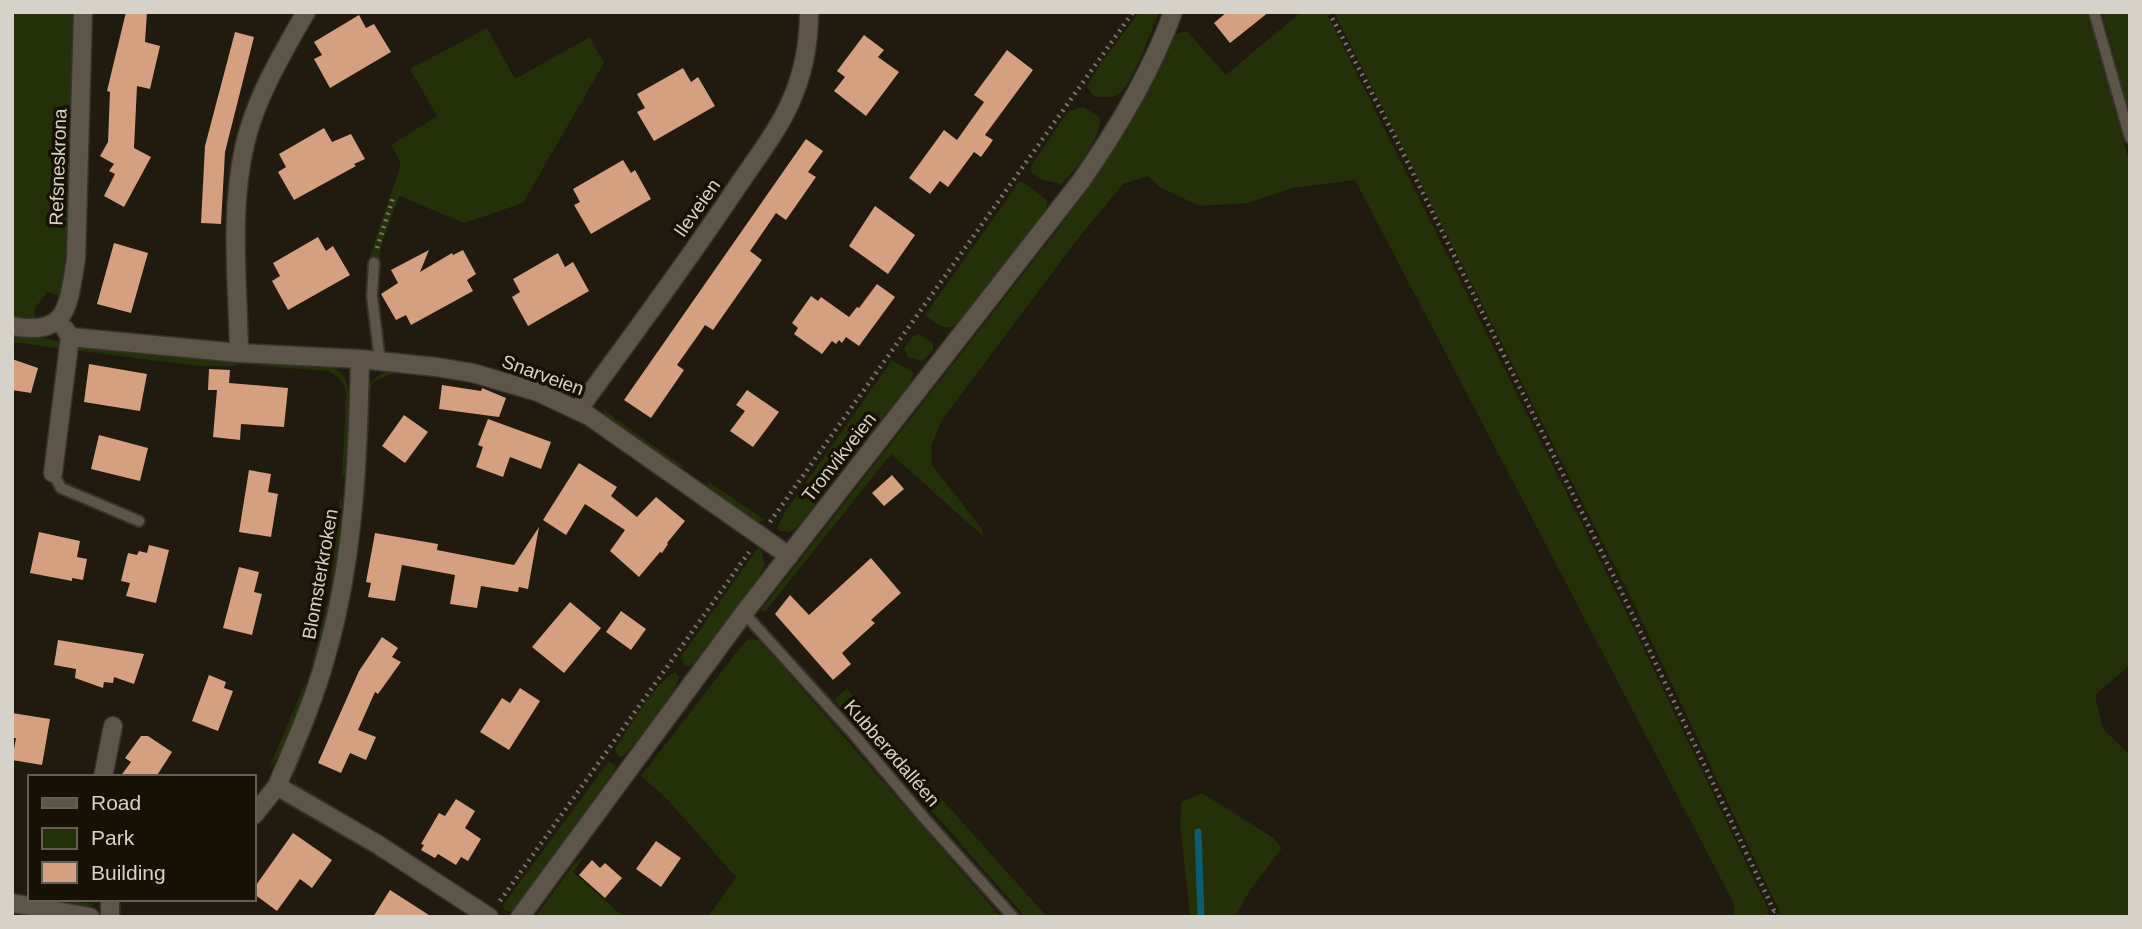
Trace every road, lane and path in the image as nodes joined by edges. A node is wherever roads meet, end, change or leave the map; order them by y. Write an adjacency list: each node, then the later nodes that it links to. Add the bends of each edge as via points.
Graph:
1 (83, 12): 11 (street, Refsneskrona, via 76,259 70,296)
2 (306, 12): 14 (street, via 265,87 246,142 234,253)
3 (809, 12): 17 (street, Ileveien, via 800,76 775,130)
4 (1133, 12): 20 (path)
5 (1173, 12): 21 (street, Tronvikveien, via 1110,140)
6 (1329, 12): 28 (path, via 1623,595)
7 (2094, 12): 8 (lane)
8 (2130, 138)
9 (394, 195): 10 (path)
10 (374, 263): 16 (lane, via 372,296)
11 (59, 320): 12 (street, via 46,328); 13 (street)
12 (12, 326)
13 (70, 337): 14 (street, Snarveien); 18 (street)
14 (239, 354): 15 (street, Snarveien)
15 (360, 359): 16 (street, Snarveien); 25 (street, Blomsterkroken, via 353,503 337,612 311,704)
16 (380, 361): 17 (street, Snarveien, via 474,373 538,392)
17 (578, 410): 20 (street, Snarveien)
18 (53, 473): 19 (lane, via 61,488)
19 (139, 521)
20 (761, 535): 21 (street, Snarveien); 29 (path)
21 (789, 556): 22 (street, Tronvikveien)
22 (744, 613): 31 (street, Tronvikveien); 32 (lane, Kubberødalléen)
23 (113, 726): 24 (street)
24 (103, 775)
25 (277, 786): 26 (street, Blomsterkroken); 29 (street)
26 (256, 812)
27 (12, 903): 30 (street)
28 (1775, 914): 33 (path)
29 (488, 916)
30 (90, 917)
31 (520, 917)
32 (1013, 917)
33 (1768, 917)

